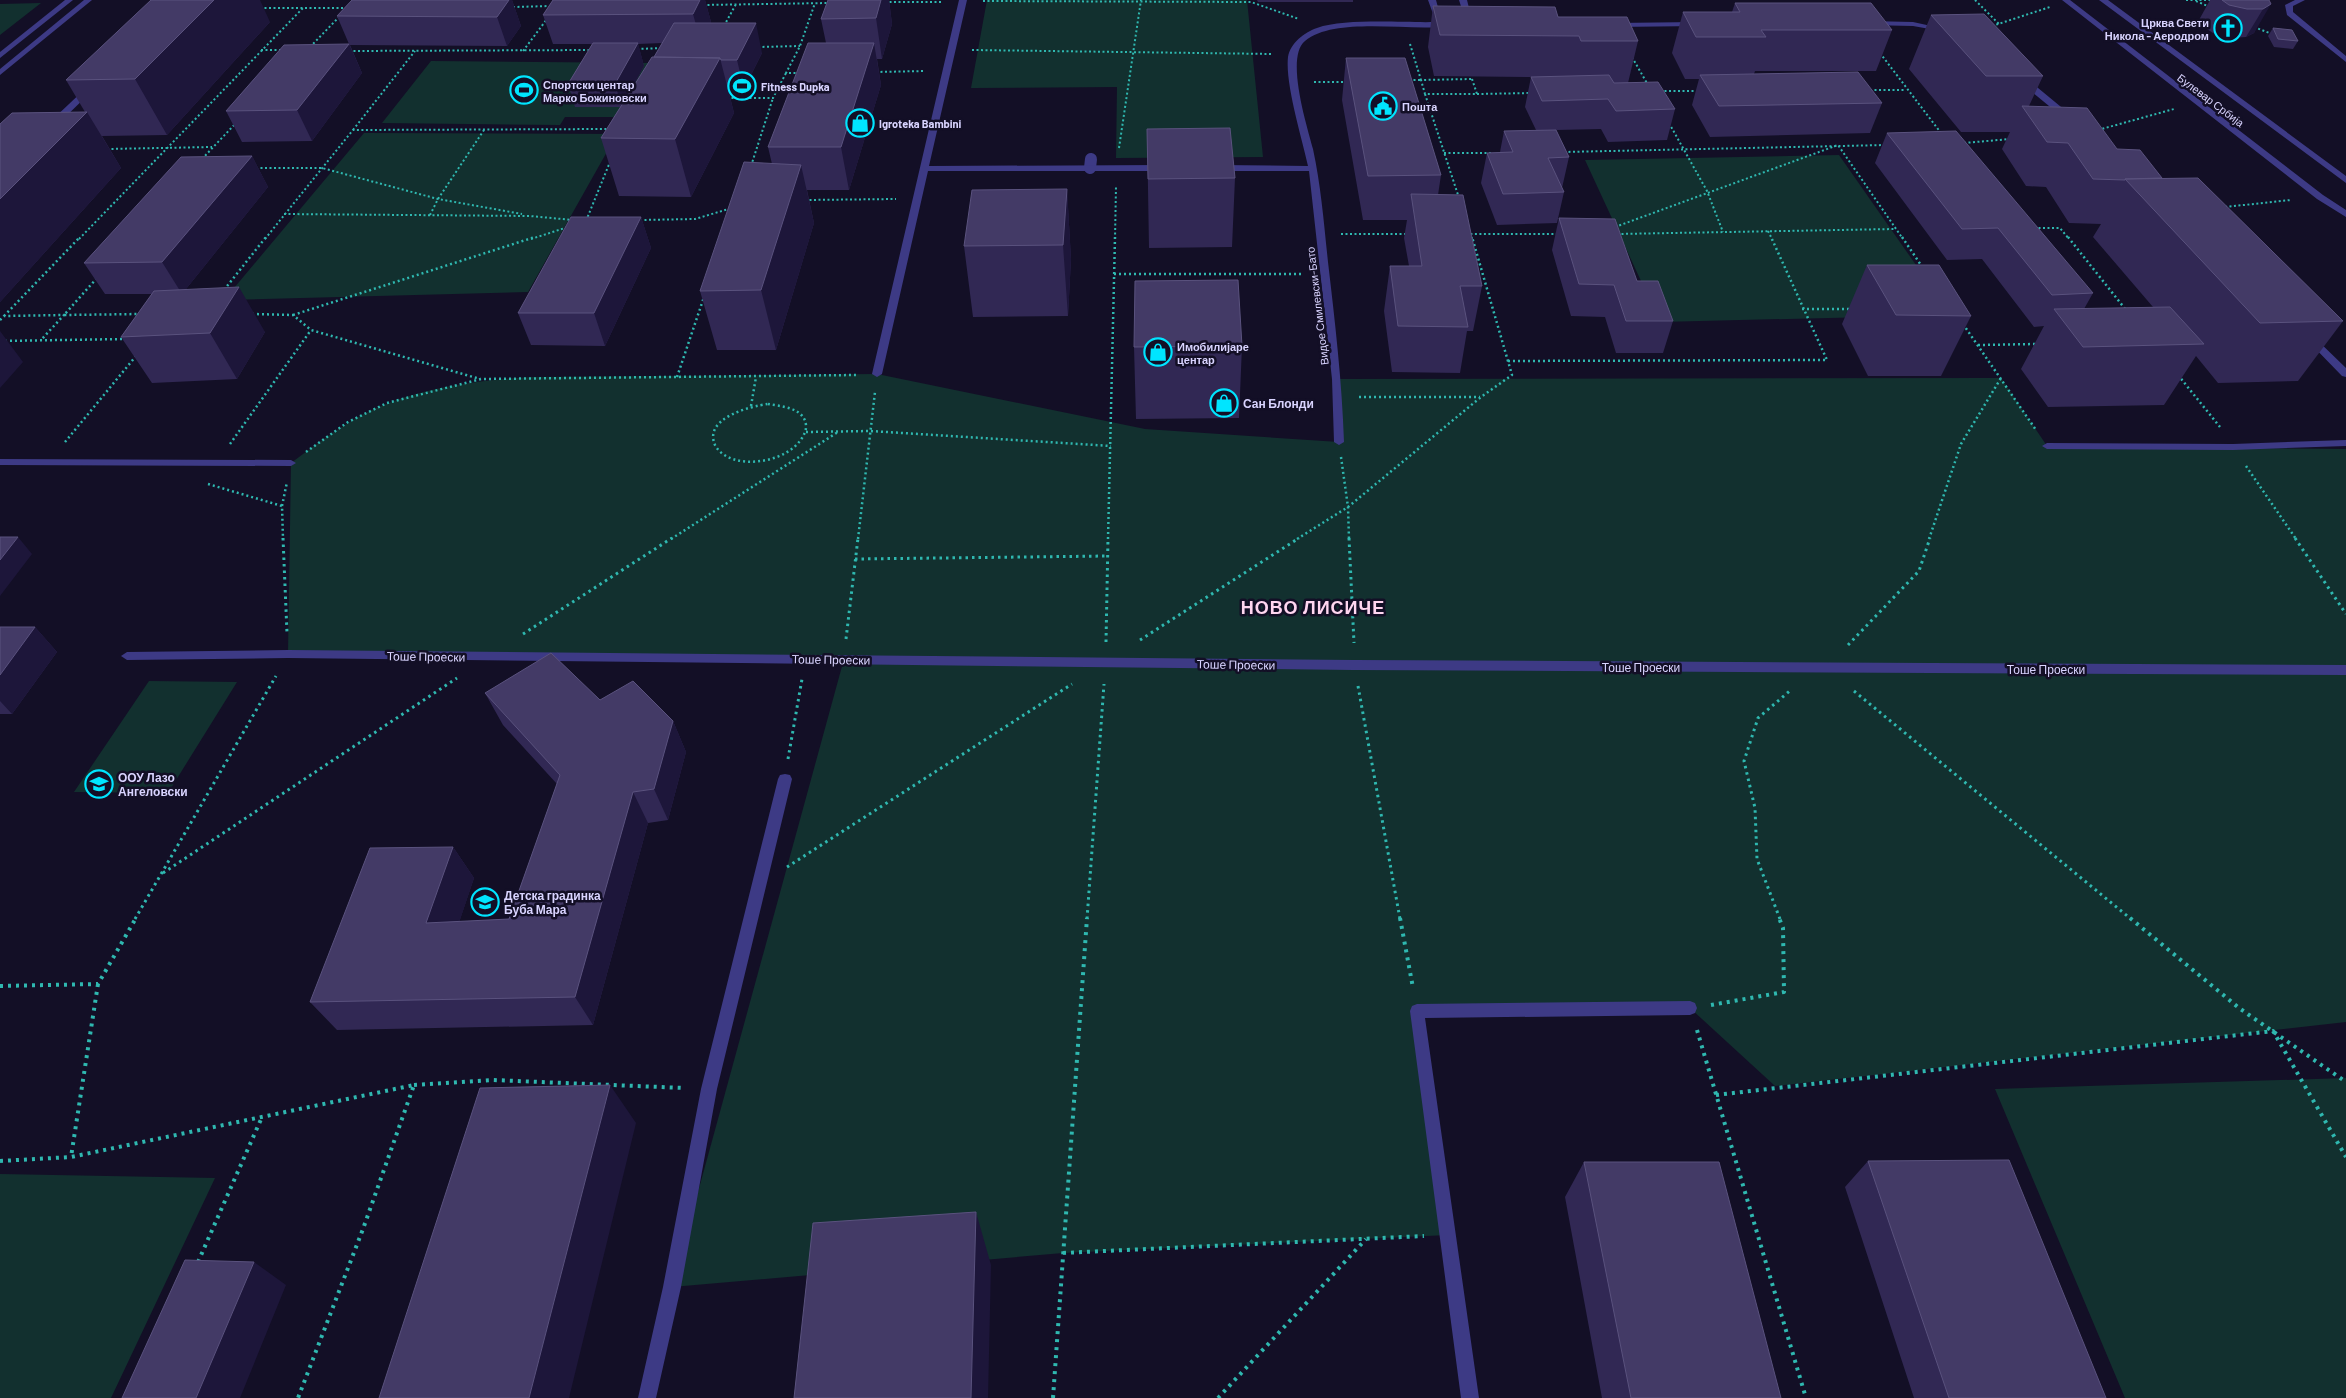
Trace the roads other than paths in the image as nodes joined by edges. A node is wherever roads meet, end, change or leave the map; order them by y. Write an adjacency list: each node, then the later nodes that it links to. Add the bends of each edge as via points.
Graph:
1 (69, 0): 16 (street)
2 (88, 0): 20 (street)
3 (1432, 0): 10 (street)
4 (1463, 0): 11 (street)
5 (2066, 0): 33 (street, Булевар Србија)
6 (2103, 0): 31 (street, Булевар Србија)
7 (2301, 0): 19 (street, via 2289,5 2290,13)
8 (963, 1): 30 (street, via 945,71 944,94)
9 (1858, 23): 15 (street, via 1913,24)
10 (1440, 24): 11 (street); 29 (street, Видое Смилевски-Бато, via 1341,26 1319,30 1301,40 1292,55 1294,83)
11 (1464, 24): 13 (street)
12 (1703, 24): 14 (street)
13 (1481, 25)
14 (1604, 25)
15 (1962, 36)
16 (20, 40): 17 (street); 18 (street)
17 (0, 45)
18 (0, 56)
19 (2346, 60)
20 (0, 73)
21 (2018, 77): 24 (street)
22 (97, 82): 23 (street)
23 (46, 130)
24 (2088, 133)
25 (1091, 159): 26 (street)
26 (1090, 168): 27 (street); 30 (street)
27 (1175, 168)
28 (1205, 168): 29 (street)
29 (1313, 168): 37 (street, Видое Смилевски-Бато)
30 (924, 169): 35 (street)
31 (2341, 174): 32 (street, Булевар Србија)
32 (2346, 180)
33 (2346, 214)
34 (2304, 331): 36 (street)
35 (877, 374)
36 (2346, 374)
37 (1339, 442)
38 (2346, 444): 39 (street)
39 (2047, 446)
40 (0, 462): 41 (street)
41 (291, 463)
42 (127, 656): 43 (street, Тоше Проески, via 288,654 1354,665)
43 (2346, 670)
44 (785, 779): 46 (street, via 709,1089 672,1287)
45 (1690, 1008): 47 (street, via 1417,1011)
46 (647, 1398)
47 (1470, 1398)

